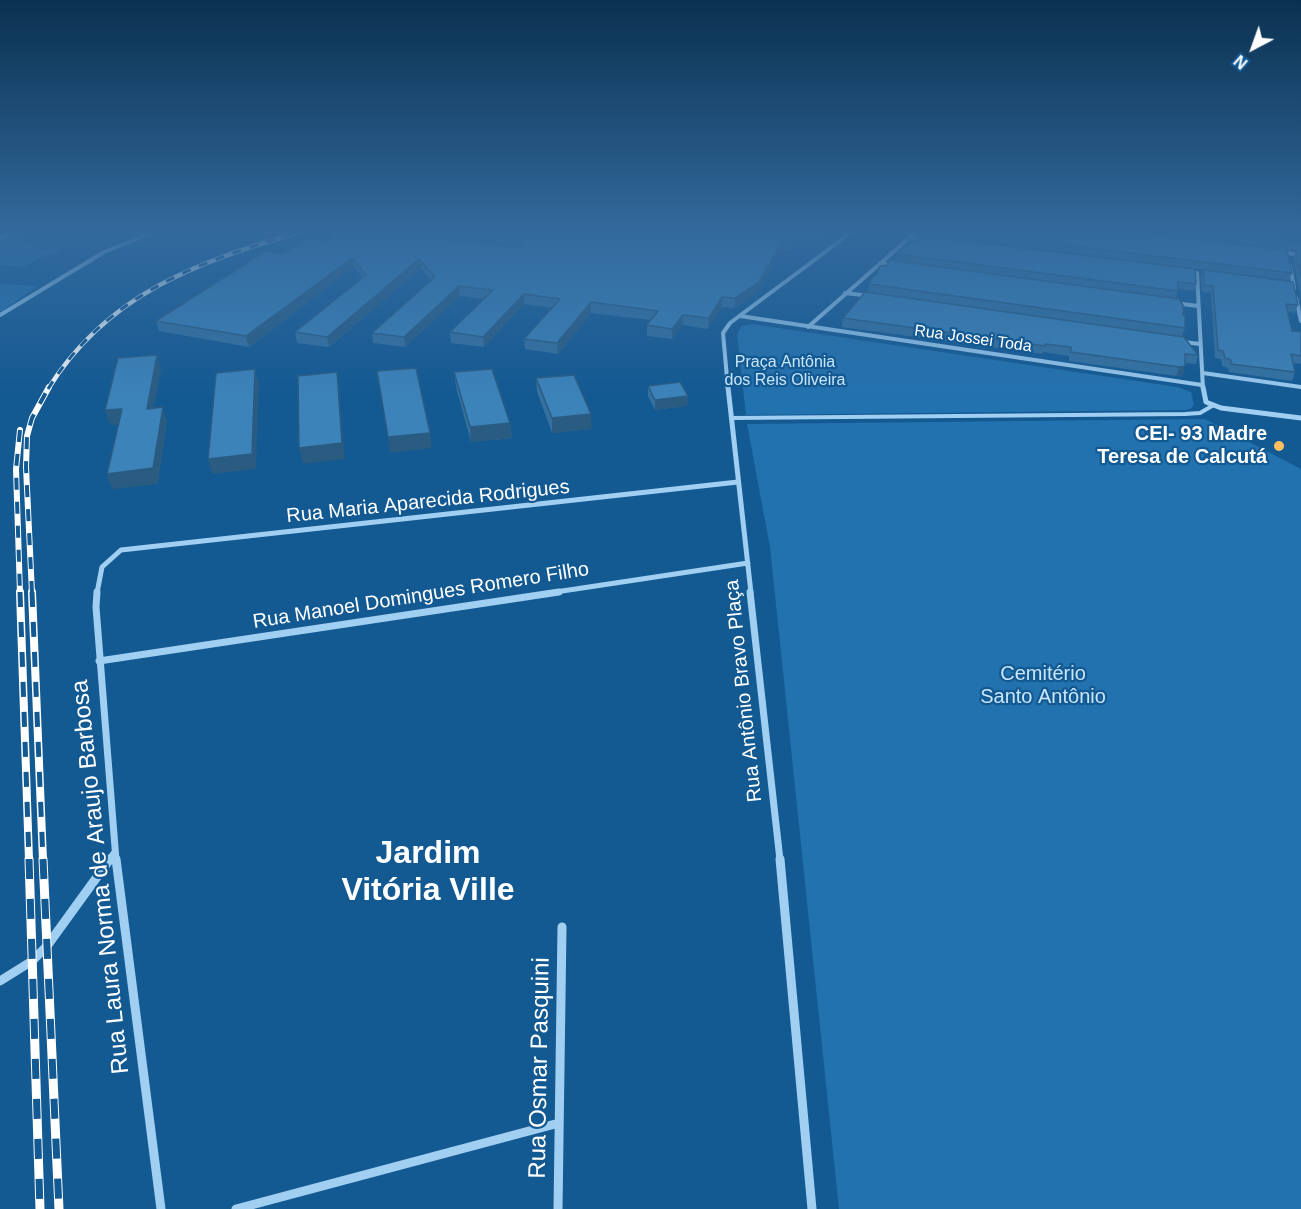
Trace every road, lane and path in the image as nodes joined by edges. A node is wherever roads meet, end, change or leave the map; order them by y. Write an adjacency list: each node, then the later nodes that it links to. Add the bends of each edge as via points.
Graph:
1 (44, 288): 10 (street)
2 (777, 288): 11 (street, Rua Antônio Bravo Plaça)
3 (850, 288): 6 (street)
4 (1197, 288): 9 (street)
5 (1294, 288): 12 (street)
6 (845, 293): 7 (street); 13 (street)
7 (875, 297)
8 (1165, 301): 9 (street)
9 (1198, 306): 15 (street)
10 (0, 315)
11 (740, 316): 13 (street, Rua Jossei Toda); 20 (street, Rua Antônio Bravo Plaça, via 723,333)
12 (1301, 321)
13 (808, 327): 17 (street, Rua Jossei Toda)
14 (1180, 341): 15 (street)
15 (1200, 344): 16 (street)
16 (1203, 373): 17 (street); 18 (street)
17 (1202, 385): 19 (street, via 1204,398)
18 (1301, 387)
19 (1212, 406): 20 (lane, via 1200,413 1185,414); 21 (street)
20 (732, 418): 22 (street, Rua Antônio Bravo Plaça)
21 (1301, 418)
22 (738, 482): 23 (street, Rua Maria Aparecida Rodrigues); 24 (street, Rua Antônio Bravo Plaça)
23 (121, 550): 25 (street, Rua Laura Norma de Araujo Barbosa, via 107,557 98,576)
24 (748, 563): 25 (street, Rua Manoel Domingues Romero Filho); 33 (street, Rua Antônio Bravo Plaça, via 790,954)
25 (99, 661): 26 (street, Rua Laura Norma de Araujo Barbosa)
26 (115, 851): 28 (street, via 47,946 32,961); 30 (street, Rua Laura Norma de Araujo Barbosa)
27 (562, 927): 29 (street, Rua Osmar Pasquini)
28 (0, 981)
29 (558, 1123): 31 (street); 32 (street, Rua Osmar Pasquini)
30 (161, 1209)
31 (236, 1209)
32 (558, 1209)
33 (812, 1209)

